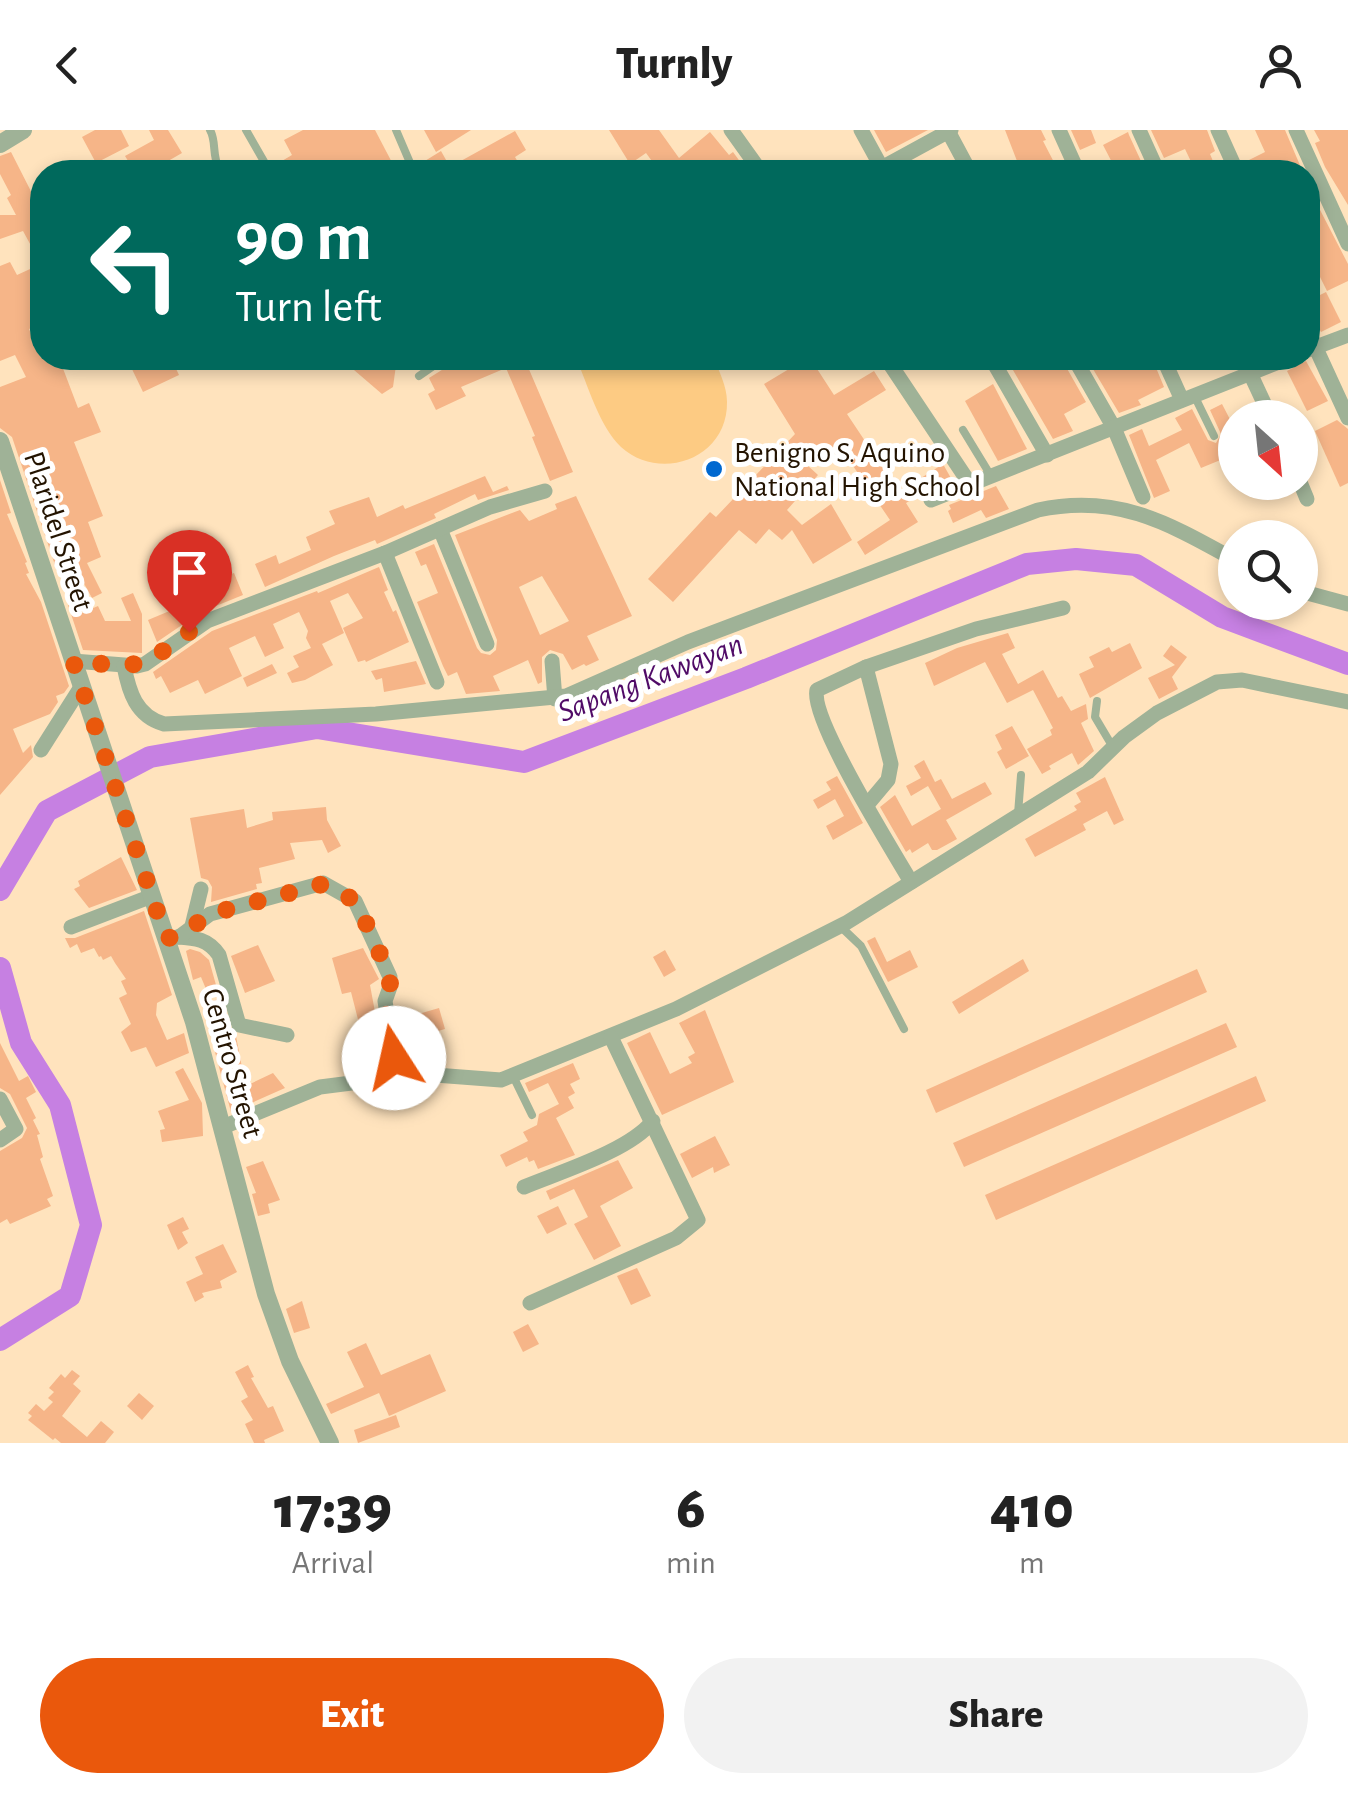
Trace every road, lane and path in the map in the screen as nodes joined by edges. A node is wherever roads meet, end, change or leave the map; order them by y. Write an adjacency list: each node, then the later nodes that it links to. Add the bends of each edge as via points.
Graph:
1 (22, 130): 12 (street)
2 (210, 130): 13 (lane)
3 (246, 130): 14 (lane)
4 (396, 130): 15 (lane)
5 (731, 130): 16 (street)
6 (861, 130): 17 (street)
7 (1059, 130): 20 (street)
8 (1140, 130): 21 (street)
9 (1218, 130): 22 (street)
10 (1296, 130): 23 (street)
11 (950, 131): 18 (street); 19 (street)
12 (0, 144)
13 (215, 160)
14 (263, 160)
15 (409, 160)
16 (752, 160)
17 (875, 160)
18 (899, 160)
19 (964, 160)
20 (1073, 160)
21 (1153, 160)
22 (1232, 160)
23 (1310, 160)
24 (1320, 183): 25 (street)
25 (1348, 244)
26 (1348, 334): 27 (street)
27 (1320, 345)
28 (1320, 366): 39 (street)
29 (427, 370): 36 (lane)
30 (894, 370): 46 (street)
31 (998, 370): 44 (street)
32 (1081, 370): 40 (street)
33 (1170, 370): 37 (street)
34 (1238, 370): 37 (street)
35 (1249, 370): 38 (street)
36 (419, 376)
37 (1188, 397): 40 (street); 42 (lane)
38 (1263, 400)
39 (1348, 418)
40 (1114, 428): 44 (street); 48 (street)
41 (963, 430): 45 (lane)
42 (1214, 436)
43 (0, 441): 57 (street, Plaridel Street)
44 (1047, 455): 45 (street)
45 (990, 476): 46 (street)
46 (970, 484): 49 (street)
47 (545, 491): 50 (street)
48 (1144, 497)
49 (931, 500)
50 (440, 530): 52 (street); 56 (street)
51 (1218, 551): 63 (street, via 1124,510 1070,503 1038,510)
52 (385, 553): 59 (street, via 206,621 144,664); 61 (street)
53 (1318, 596): 54 (street)
54 (1348, 604)
55 (1063, 608): 60 (street, via 976,628)
56 (487, 644)
57 (73, 661): 59 (street); 62 (street, Plaridel Street)
58 (552, 661): 63 (street)
59 (124, 666): 63 (street, via 131,697 164,724)
60 (866, 667): 69 (street, via 891,764 888,780); 69 (street, via 823,685 814,698)
61 (436, 682)
62 (83, 692): 67 (street); 73 (street, Centro Street)
63 (554, 699)
64 (1097, 701): 66 (lane, via 1095,717)
65 (1348, 702): 66 (street, via 1227,680 1193,692)
66 (1114, 749): 70 (street)
67 (41, 750)
68 (1021, 775): 70 (lane)
69 (867, 805): 71 (street)
70 (1018, 814): 71 (street)
71 (911, 882): 75 (street)
72 (201, 889): 74 (street)
73 (152, 896): 76 (street); 77 (street, Centro Street)
74 (192, 926): 77 (street); 81 (street, via 210,914 323,884 356,901 390,976 385,1001)
75 (840, 926): 78 (lane, via 860,946); 80 (street)
76 (71, 927)
77 (172, 937): 79 (street, via 212,945 239,1025); 86 (street, Centro Street)
78 (904, 1028)
79 (288, 1035)
80 (611, 1037): 82 (street); 85 (street)
81 (397, 1076): 82 (street); 86 (street, via 320,1088)
82 (513, 1076): 84 (lane)
83 (0, 1099): 87 (street, via 16,1129)
84 (532, 1115)
85 (653, 1121): 88 (street, via 623,1143); 89 (street, via 698,1215 696,1224)
86 (223, 1127): 90 (street, Centro Street, via 276,1323)
87 (0, 1140)
88 (524, 1187)
89 (530, 1304)
90 (330, 1443)

